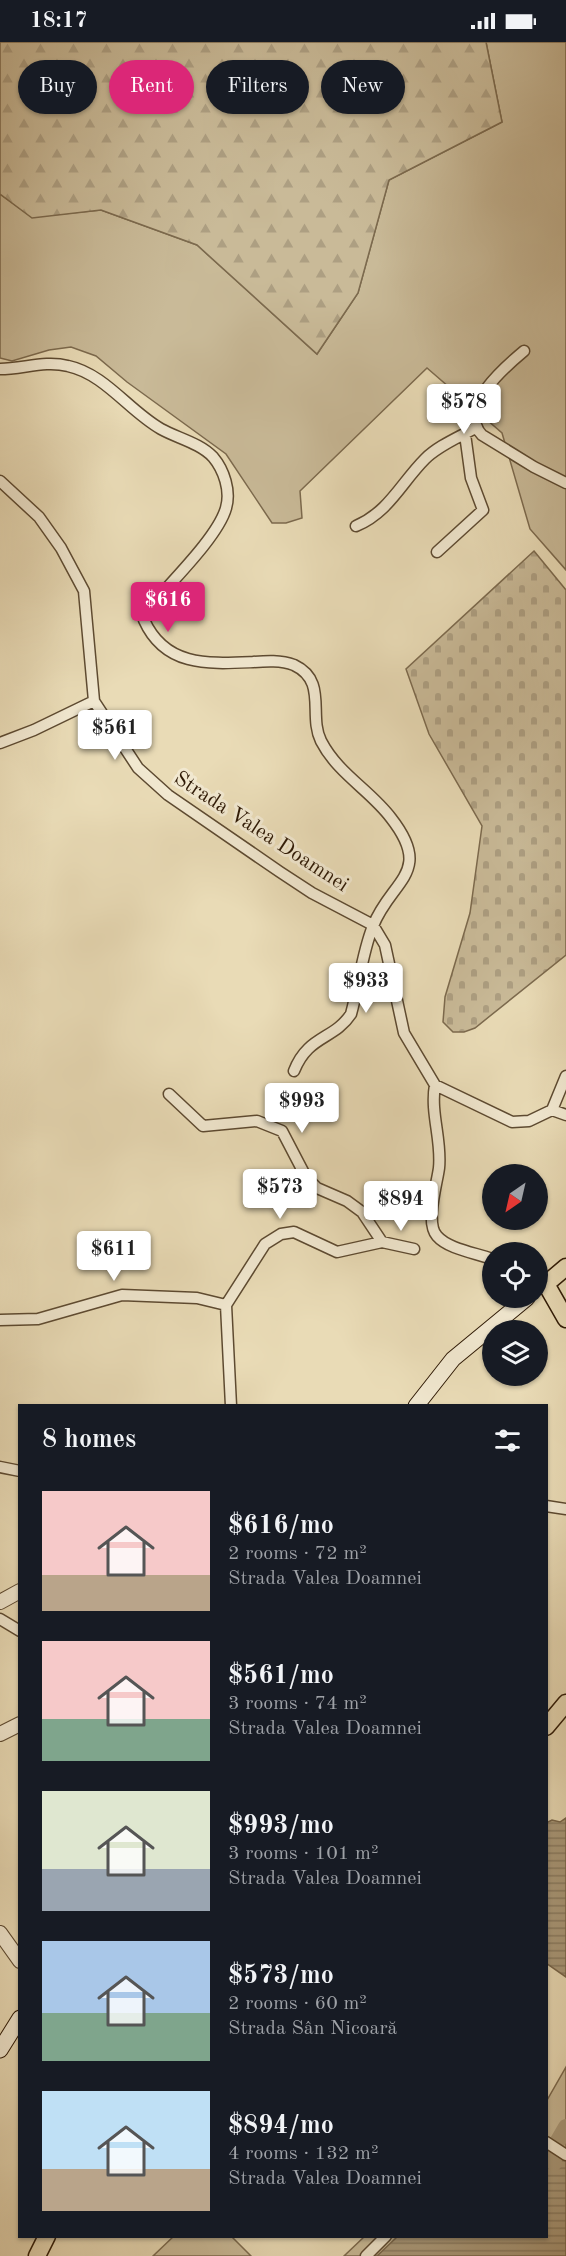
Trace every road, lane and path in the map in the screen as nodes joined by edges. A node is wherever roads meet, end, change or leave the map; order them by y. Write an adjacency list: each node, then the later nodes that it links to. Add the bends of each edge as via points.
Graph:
1 (524, 351): 3 (street, via 483,391)
2 (0, 369): 11 (street, via 46,363 90,374 138,414 211,454 221,467 228,496 226,509 203,545 149,608 144,620 163,649 176,656 222,664 282,662 293,665 311,680 317,699 318,736 327,753 389,815 408,844 407,873)
3 (477, 428): 4 (street); 6 (street, via 490,440)
4 (465, 434): 7 (street, via 427,457 392,501); 8 (street, via 471,478 483,510)
5 (0, 481): 9 (street, Strada Valea Doamnei, via 39,517 84,591)
6 (566, 483)
7 (356, 526)
8 (437, 552)
9 (94, 701): 10 (street); 11 (street, Strada Valea Doamnei, via 152,783 312,893)
10 (0, 743)
11 (373, 925): 12 (street, via 351,1014 307,1048); 14 (street, via 385,945 405,1033)
12 (294, 1071)
13 (566, 1076): 16 (street)
14 (435, 1085): 16 (street, via 512,1122 530,1121); 20 (street, via 433,1107 439,1155 433,1229 441,1239)
15 (169, 1094): 18 (street, via 203,1126 256,1121 282,1131 306,1177 362,1212)
16 (552, 1110): 17 (street)
17 (566, 1115)
18 (382, 1242): 19 (street); 24 (street, via 337,1252 300,1234 281,1234 260,1251)
19 (414, 1249)
20 (482, 1255)
21 (566, 1267): 22 (main road)
22 (548, 1279)
23 (548, 1295): 26 (main road)
24 (226, 1305): 27 (street, via 196,1298 122,1295 38,1318); 28 (street)
25 (515, 1308): 29 (main road, via 458,1354)
26 (566, 1319)
27 (0, 1320)
28 (231, 1404)
29 (418, 1404)
30 (0, 1467): 31 (street)
31 (18, 1471)
32 (548, 1506): 33 (street)
33 (566, 1509)
34 (18, 1592): 35 (street)
35 (0, 1602)
36 (0, 1619): 37 (street)
37 (18, 1630)
38 (18, 1725): 39 (street)
39 (0, 1734)
40 (1, 1936): 41 (street)
41 (18, 1957)
42 (18, 2021): 43 (main road)
43 (0, 2050)
44 (548, 2143): 45 (street)
45 (566, 2155)
46 (46, 2238): 48 (main road)
47 (384, 2238): 49 (street)
48 (37, 2256)
49 (366, 2256)

